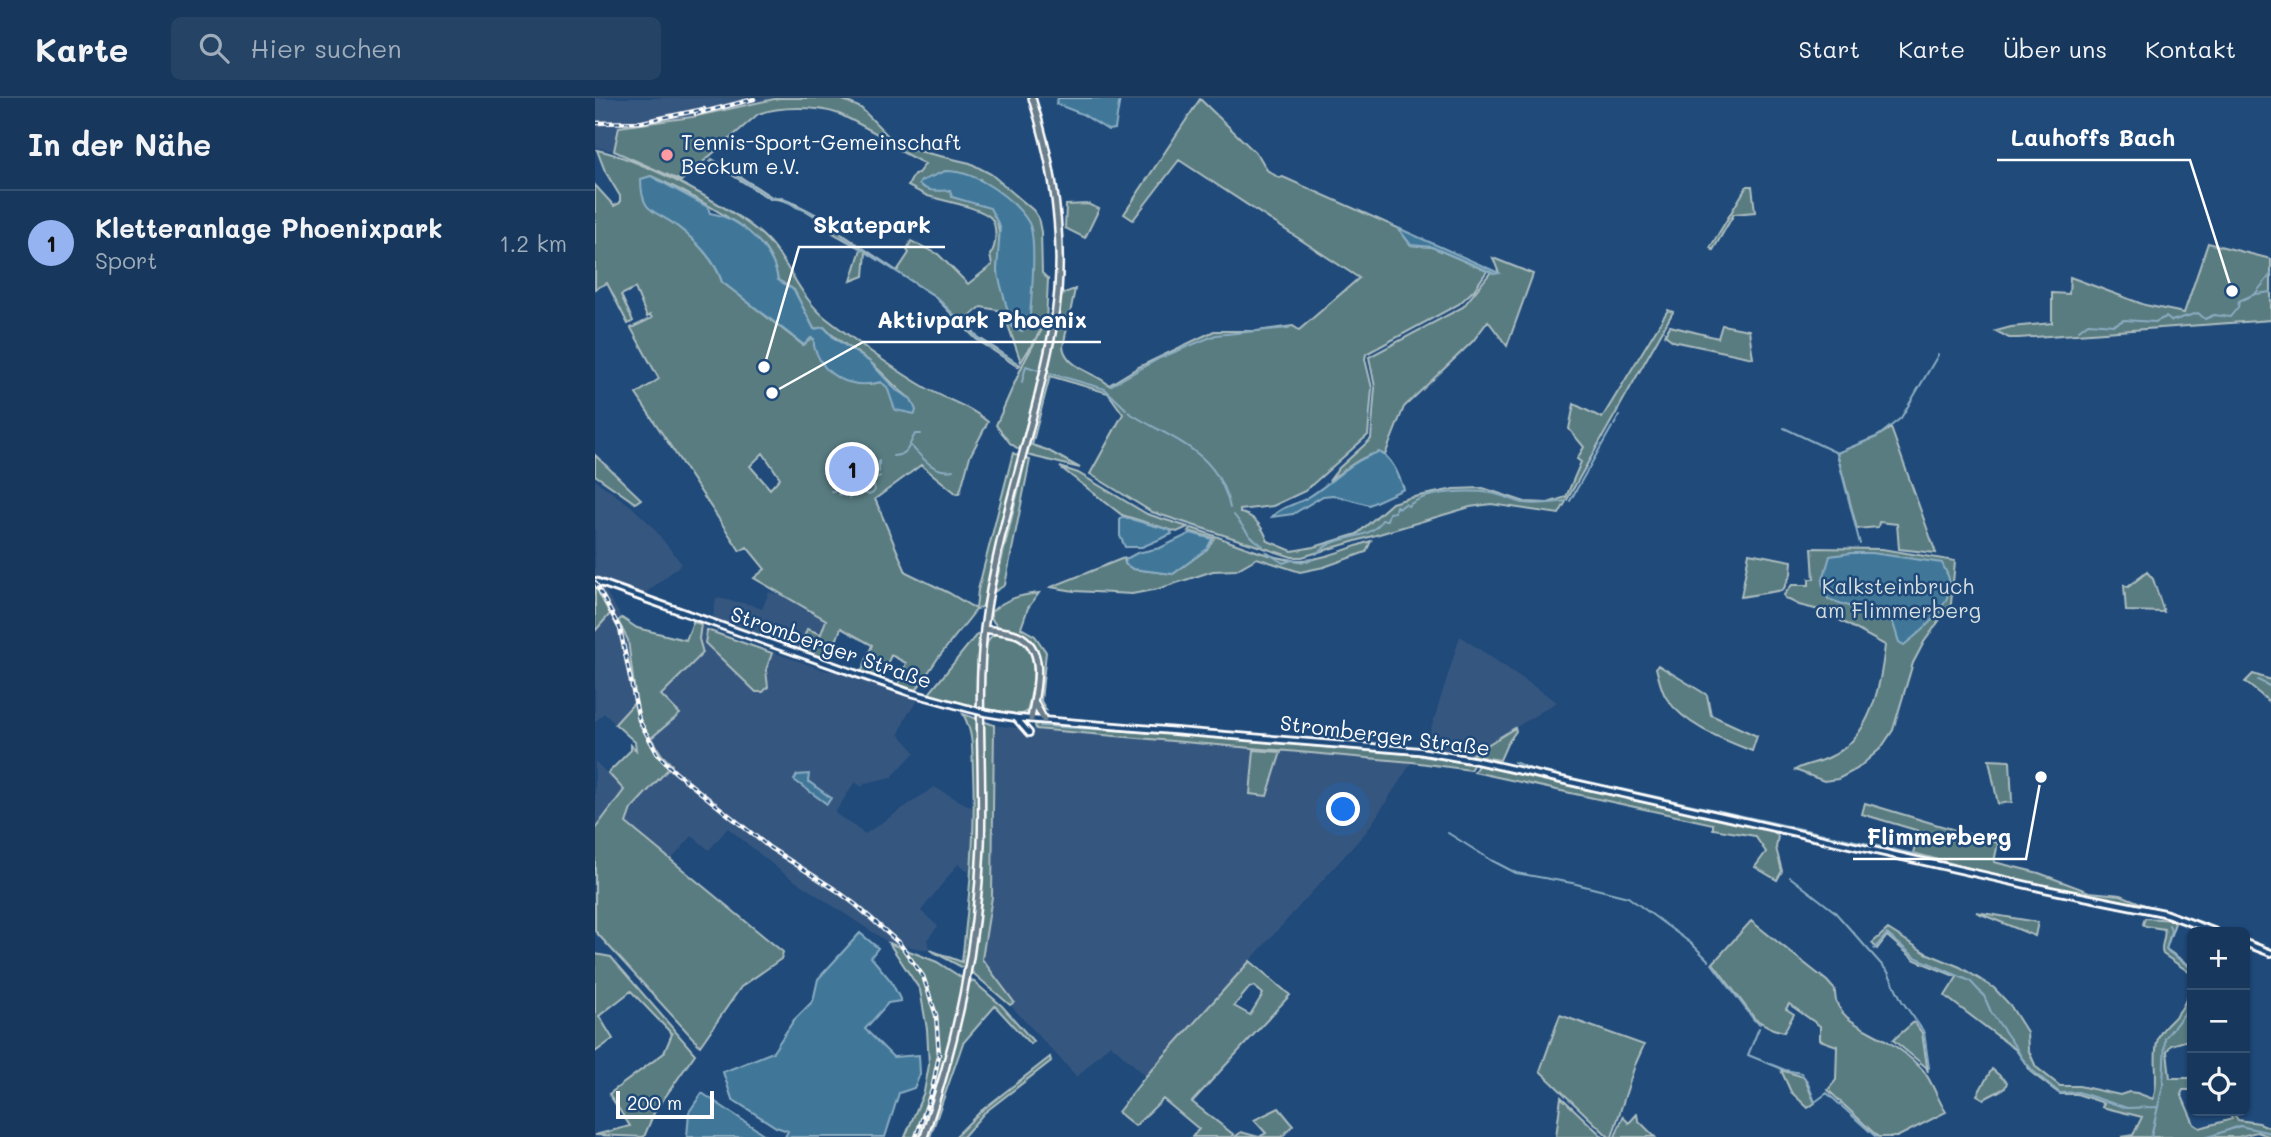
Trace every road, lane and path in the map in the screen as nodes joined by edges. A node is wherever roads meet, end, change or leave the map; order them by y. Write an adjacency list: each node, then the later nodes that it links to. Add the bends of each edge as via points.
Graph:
1 (1032, 98): 3 (main road, via 1051,165 1059,237 1058,293)
2 (595, 582): 5 (main road, Stromberger Straße, bridge, via 926,698)
3 (984, 629): 4 (main road, via 1014,634 1031,646 1037,667); 12 (main road, via 979,708 980,866 971,963)
4 (1034, 700): 6 (main road); 7 (main road)
5 (1016, 718): 6 (main road, Stromberger Straße); 8 (main road)
6 (1031, 719): 7 (main road, Stromberger Straße)
7 (1044, 720): 9 (main road, Stromberger Straße, via 1407,750 1476,761 2164,913)
8 (1029, 733)
9 (2202, 927)
10 (2250, 945): 11 (main road)
11 (2271, 953)
12 (925, 1137)

